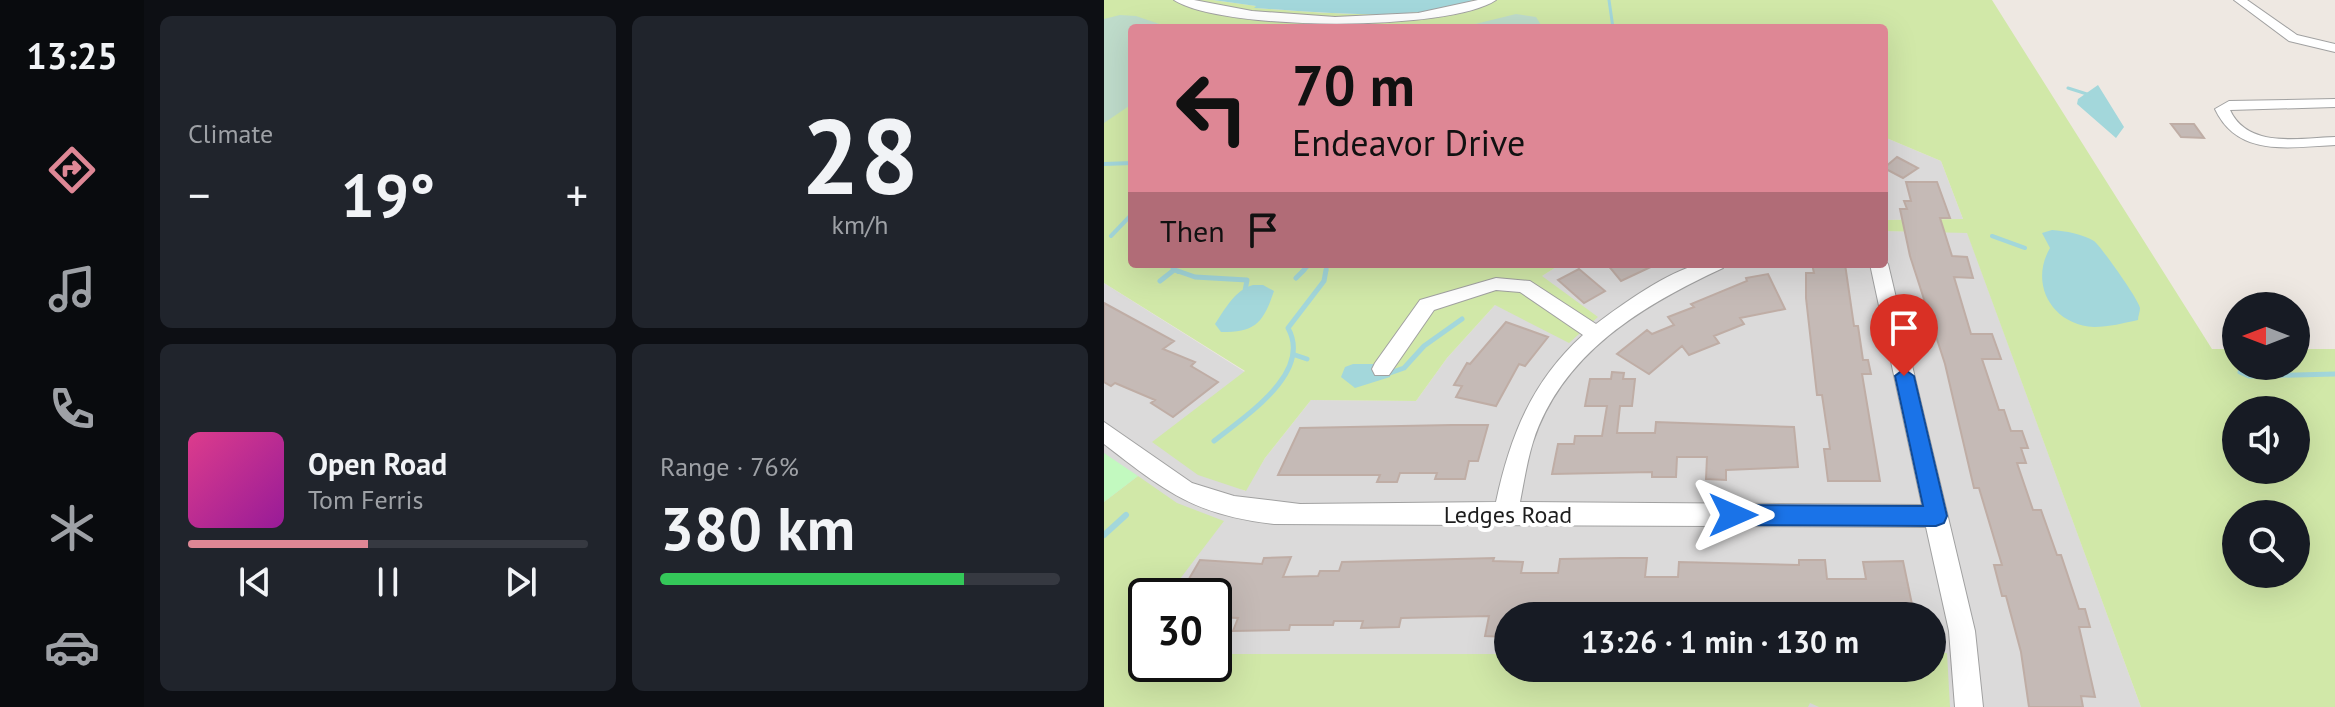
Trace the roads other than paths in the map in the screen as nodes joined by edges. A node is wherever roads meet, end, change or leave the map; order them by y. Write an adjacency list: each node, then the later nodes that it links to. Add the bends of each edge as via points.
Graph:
1 (1180, 0): 2 (street, via 1265,16 1357,19 1426,15)
2 (1490, 0)
3 (2243, 1): 4 (street, via 2293,38)
4 (2335, 48)
5 (2335, 103): 6 (street, via 2222,109 2237,132 2262,142)
6 (2335, 141)
7 (1709, 268): 9 (street, via 1643,299)
8 (1880, 268): 13 (street)
9 (1595, 333): 10 (street, via 1524,286 1496,284 1427,305); 12 (street, via 1564,365 1531,419)
10 (1382, 369)
11 (1104, 431): 12 (street, Ledges Road, via 1193,494 1240,509 1300,515)
12 (1506, 513): 13 (street, Ledges Road)
13 (1936, 516): 14 (street, via 1962,631)
14 (1969, 707)

